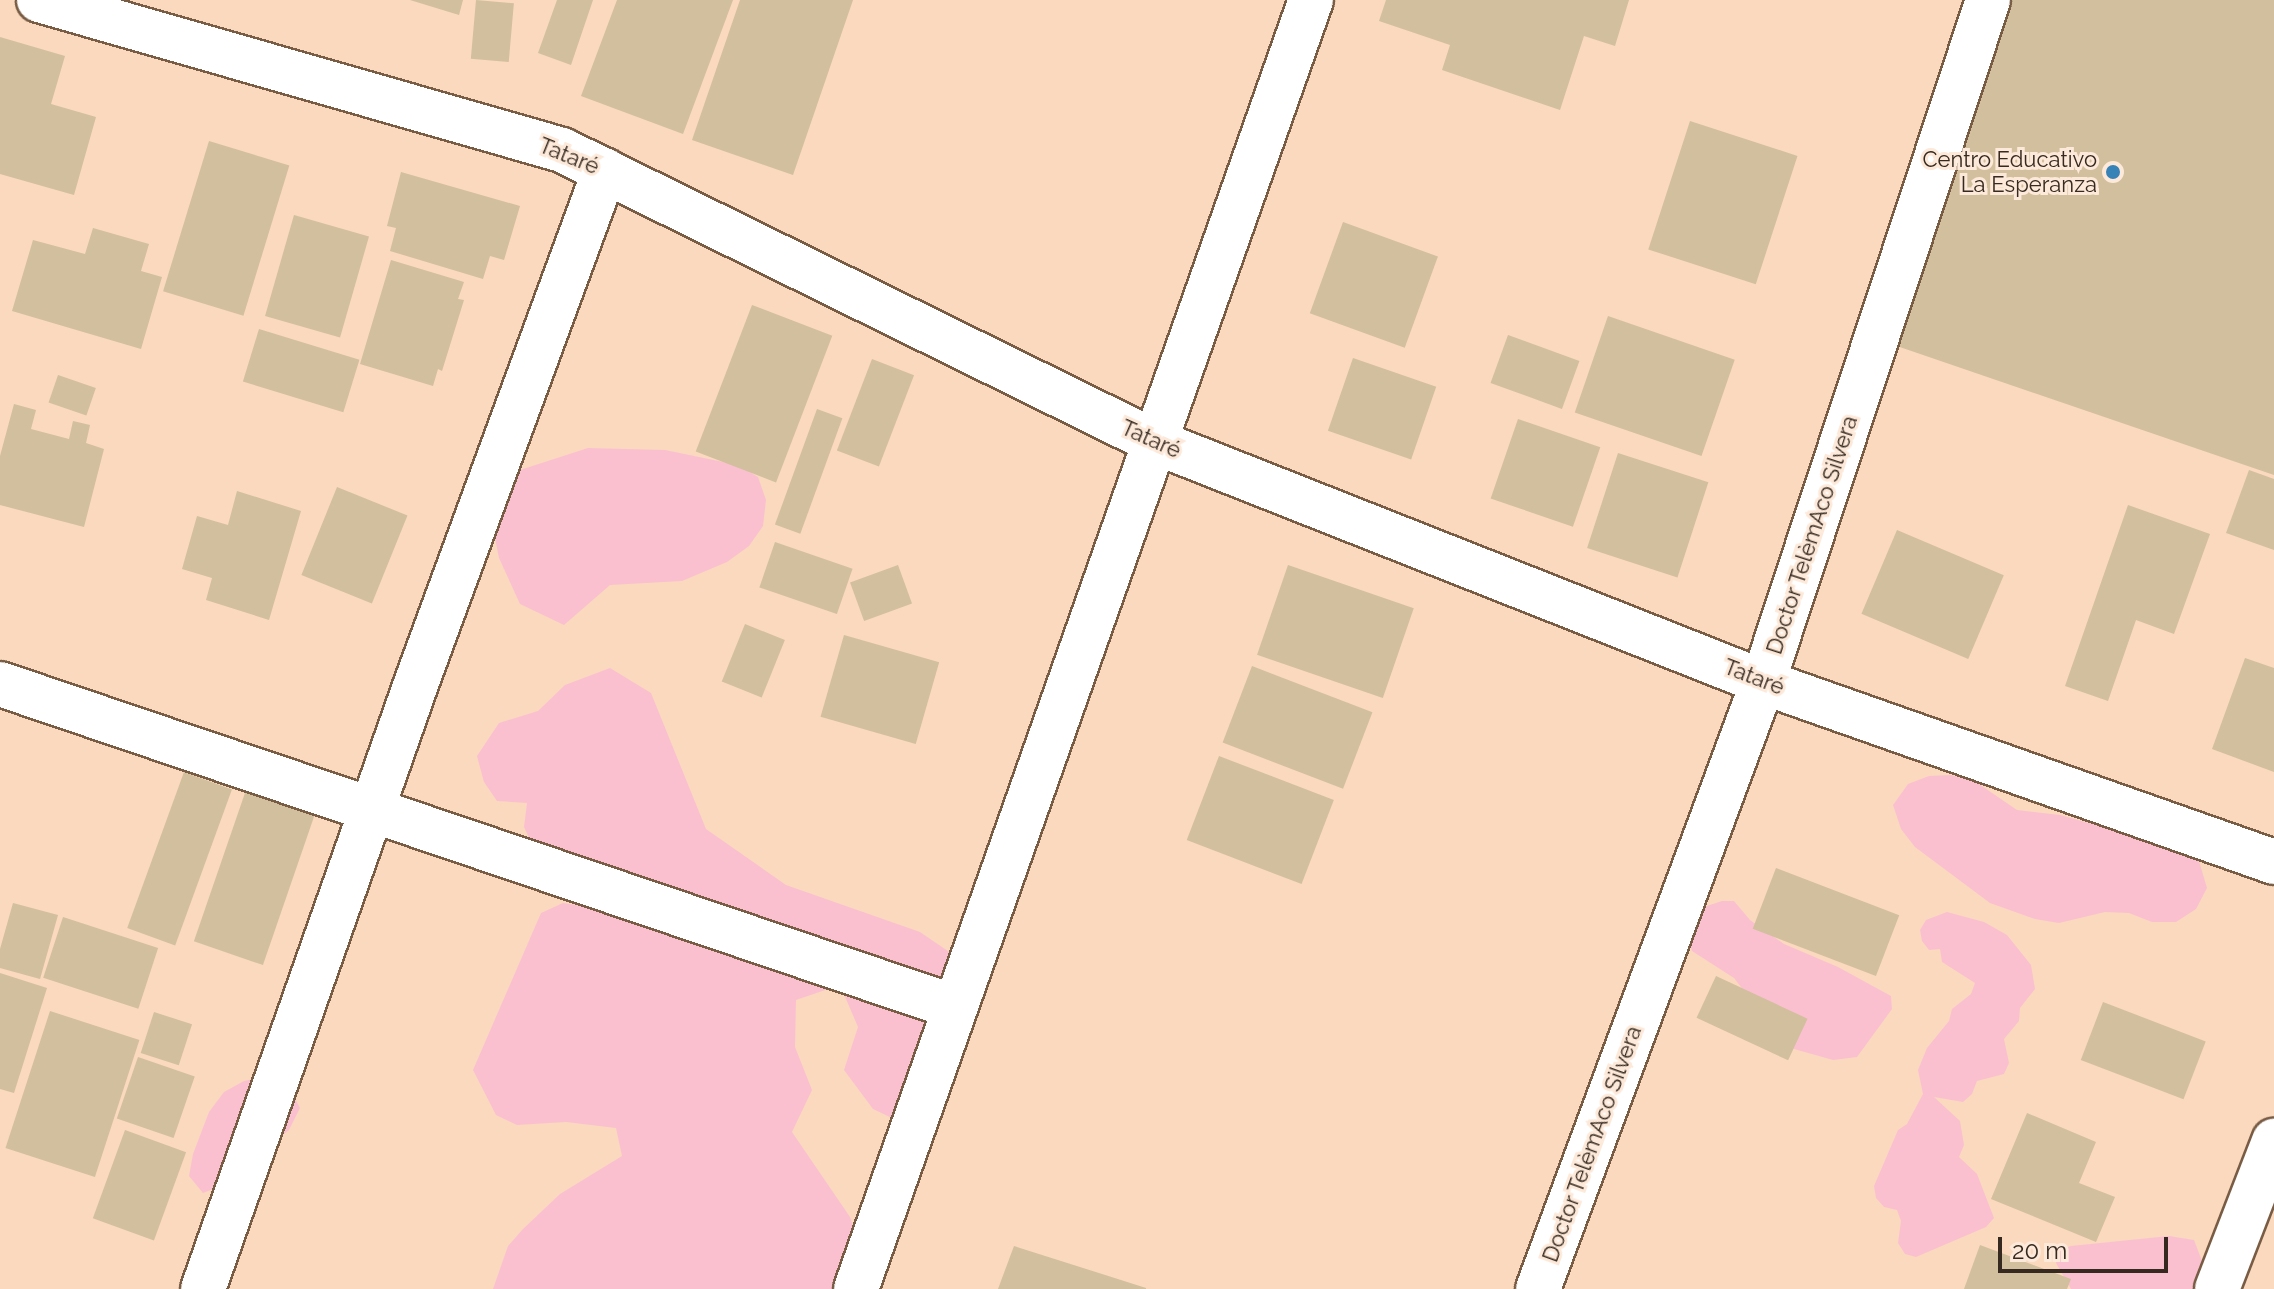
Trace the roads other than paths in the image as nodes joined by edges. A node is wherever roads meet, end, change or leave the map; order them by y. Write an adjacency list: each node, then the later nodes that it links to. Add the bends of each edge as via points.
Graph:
1 (39, 0): 4 (street, Tataré, via 562,150)
2 (1311, 0): 5 (street)
3 (1988, 0): 6 (street, Doctor TelèmAco Silvera)
4 (605, 170): 5 (street, Tataré); 8 (street)
5 (1153, 441): 6 (street, Tataré); 10 (street)
6 (1763, 682): 9 (street, Tataré); 14 (street, Doctor TelèmAco Silvera)
7 (0, 684): 8 (street)
8 (371, 810): 10 (street); 12 (street)
9 (2274, 862)
10 (954, 1007): 13 (street)
11 (2274, 1141): 15 (street)
12 (203, 1289)
13 (856, 1289)
14 (1538, 1289)
15 (2217, 1289)

